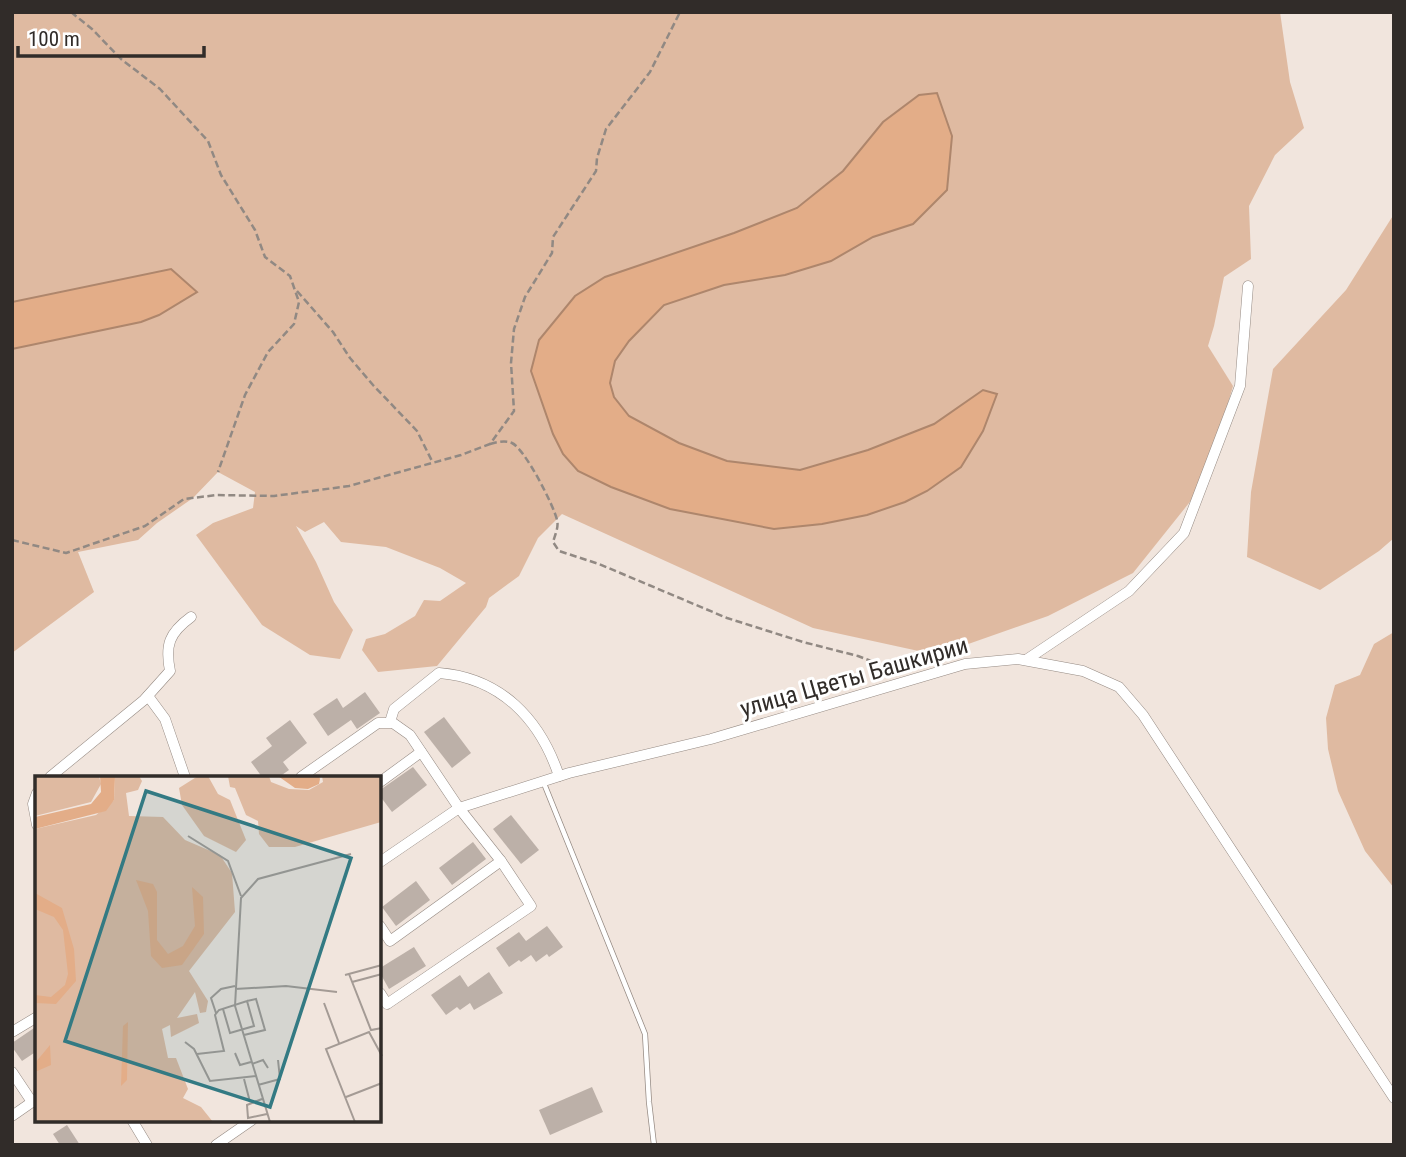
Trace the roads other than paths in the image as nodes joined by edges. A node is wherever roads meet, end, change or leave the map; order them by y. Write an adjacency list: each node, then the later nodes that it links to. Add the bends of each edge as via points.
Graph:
1 (1248, 286): 3 (street, via 1240,386 1184,533 1129,591)
2 (191, 617): 4 (street, via 170,638 170,671)
3 (1027, 660): 10 (street, улица Цветы Башкирии, via 965,664 711,739); 21 (street, улица Цветы Башкирии, via 1083,671 1119,687 1143,715)
4 (148, 696): 7 (street); 8 (street, via 165,719)
5 (390, 722): 6 (street, via 401,727); 9 (street, via 378,723); 10 (street, via 394,709 439,673 462,675 485,684 520,708)
6 (421, 752): 11 (street); 13 (street)
7 (51, 776)
8 (185, 776)
9 (302, 776)
10 (559, 776): 12 (street, улица Цветы Башкирии)
11 (382, 781)
12 (543, 781): 13 (street, улица Цветы Башкирии); 28 (lane, via 645,1034)
13 (459, 808): 14 (street, улица Цветы Башкирии); 15 (street)
14 (382, 861)
15 (501, 861): 16 (street, via 390,941); 17 (street, via 531,906 387,1004)
16 (382, 929)
17 (382, 996)
18 (35, 1018): 19 (street)
19 (12, 1032)
20 (12, 1072): 22 (street)
21 (1394, 1098)
22 (34, 1100): 23 (street)
23 (12, 1116)
24 (133, 1122): 26 (street)
25 (249, 1122): 27 (street)
26 (147, 1145)
27 (216, 1145)
28 (654, 1145)

